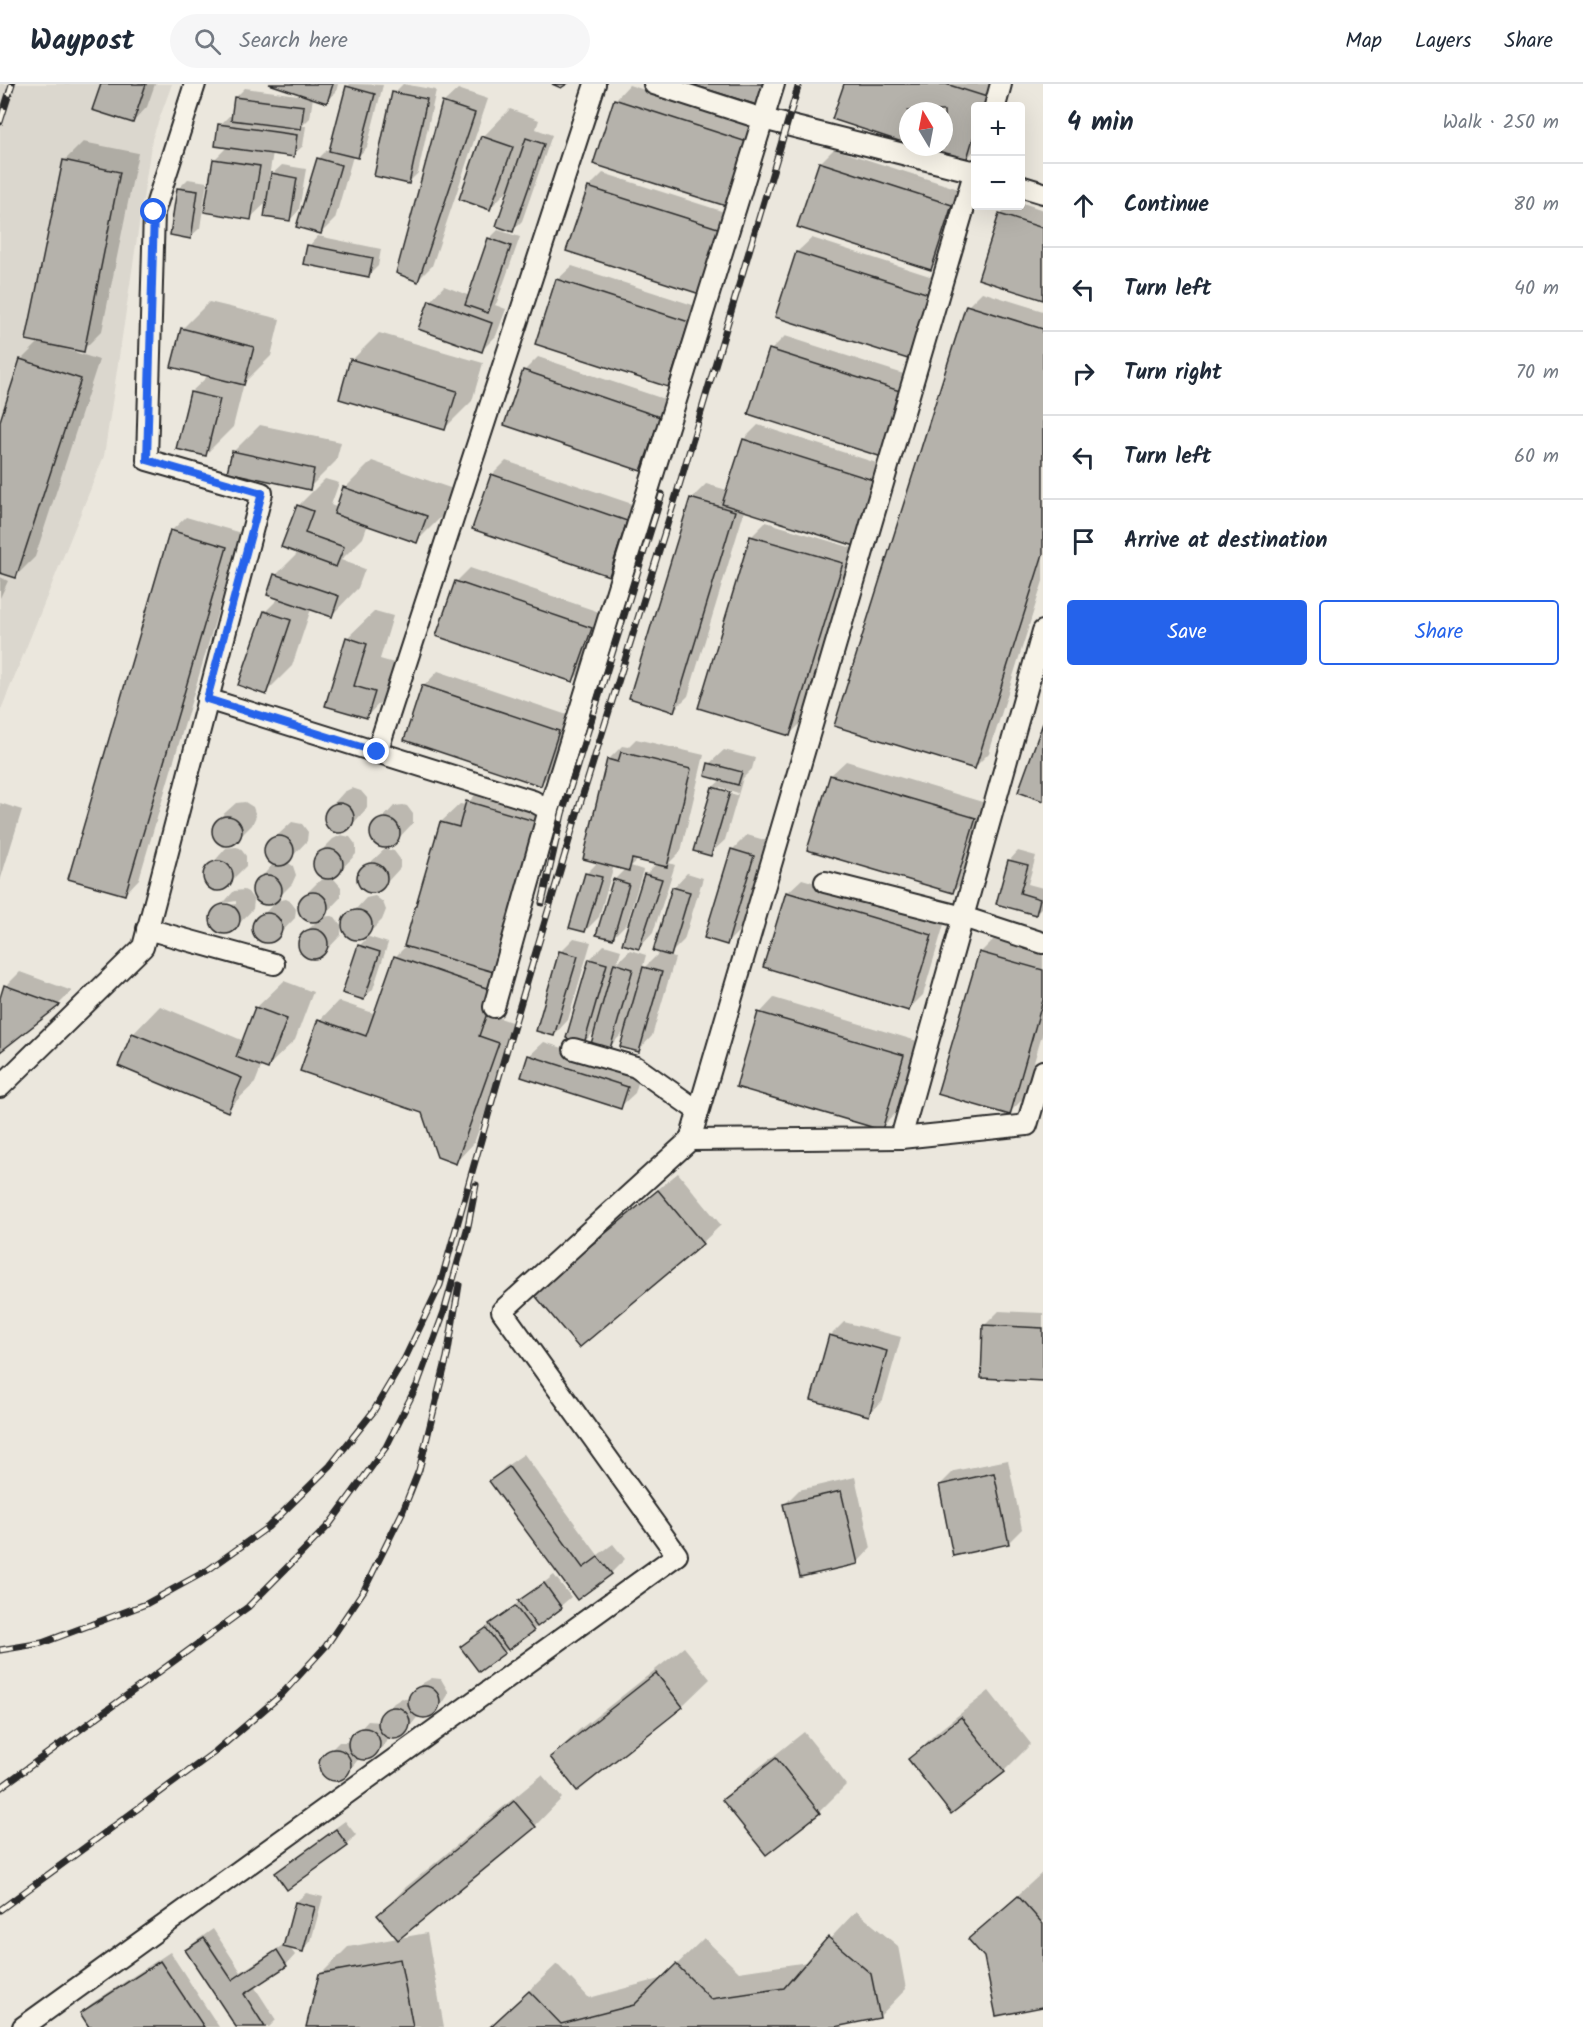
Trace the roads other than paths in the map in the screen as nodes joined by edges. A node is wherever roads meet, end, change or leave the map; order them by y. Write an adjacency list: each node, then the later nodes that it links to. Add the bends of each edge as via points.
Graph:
1 (195, 84): 13 (street, via 154,212 147,460 262,493)
2 (595, 84): 14 (street)
3 (654, 84): 7 (street)
4 (774, 84): 7 (street)
5 (1001, 84): 6 (street)
6 (996, 102)
7 (763, 119): 8 (street); 15 (street)
8 (971, 170)
9 (971, 185): 25 (street)
10 (1025, 188): 11 (street)
11 (1043, 194)
12 (1043, 631): 17 (street)
13 (207, 699): 14 (street); 18 (street)
14 (377, 752): 15 (street, via 533,801)
15 (549, 810): 21 (street)
16 (825, 882): 17 (street)
17 (963, 917): 19 (street); 26 (street)
18 (147, 929): 20 (street); 24 (street, via 142,946)
19 (1043, 942)
20 (274, 964)
21 (495, 1007)
22 (574, 1049): 25 (street, via 636,1067)
23 (1043, 1071): 26 (street, via 1027,1125)
24 (0, 1087)
25 (698, 1111): 27 (street)
26 (901, 1138): 27 (street)
27 (690, 1140): 28 (street, via 502,1311 677,1555)
28 (23, 2027)

